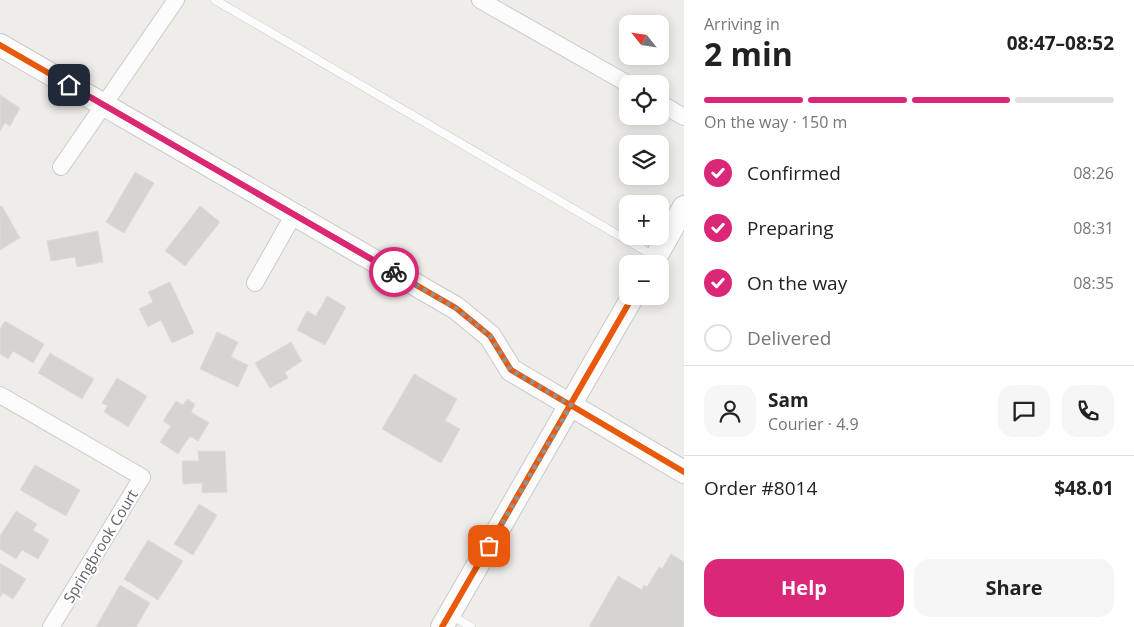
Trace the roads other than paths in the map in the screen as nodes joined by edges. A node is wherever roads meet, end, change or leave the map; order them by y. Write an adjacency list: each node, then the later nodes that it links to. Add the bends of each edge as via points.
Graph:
1 (176, 0): 6 (street)
2 (215, 0): 12 (lane)
3 (480, 0): 5 (street)
4 (0, 45): 6 (street)
5 (619, 79)
6 (103, 105): 9 (street); 11 (street)
7 (669, 108): 8 (street)
8 (684, 117)
9 (61, 167)
10 (684, 207): 13 (street)
11 (294, 214): 14 (street); 17 (street, via 456,308 490,336 511,370)
12 (644, 255)
13 (657, 255)
14 (255, 283)
15 (628, 305): 17 (street)
16 (0, 395): 20 (street, Springbrook Court, via 142,477)
17 (571, 405): 18 (street); 19 (street)
18 (684, 472)
19 (446, 621): 21 (lane)
20 (51, 627)
21 (471, 627)

